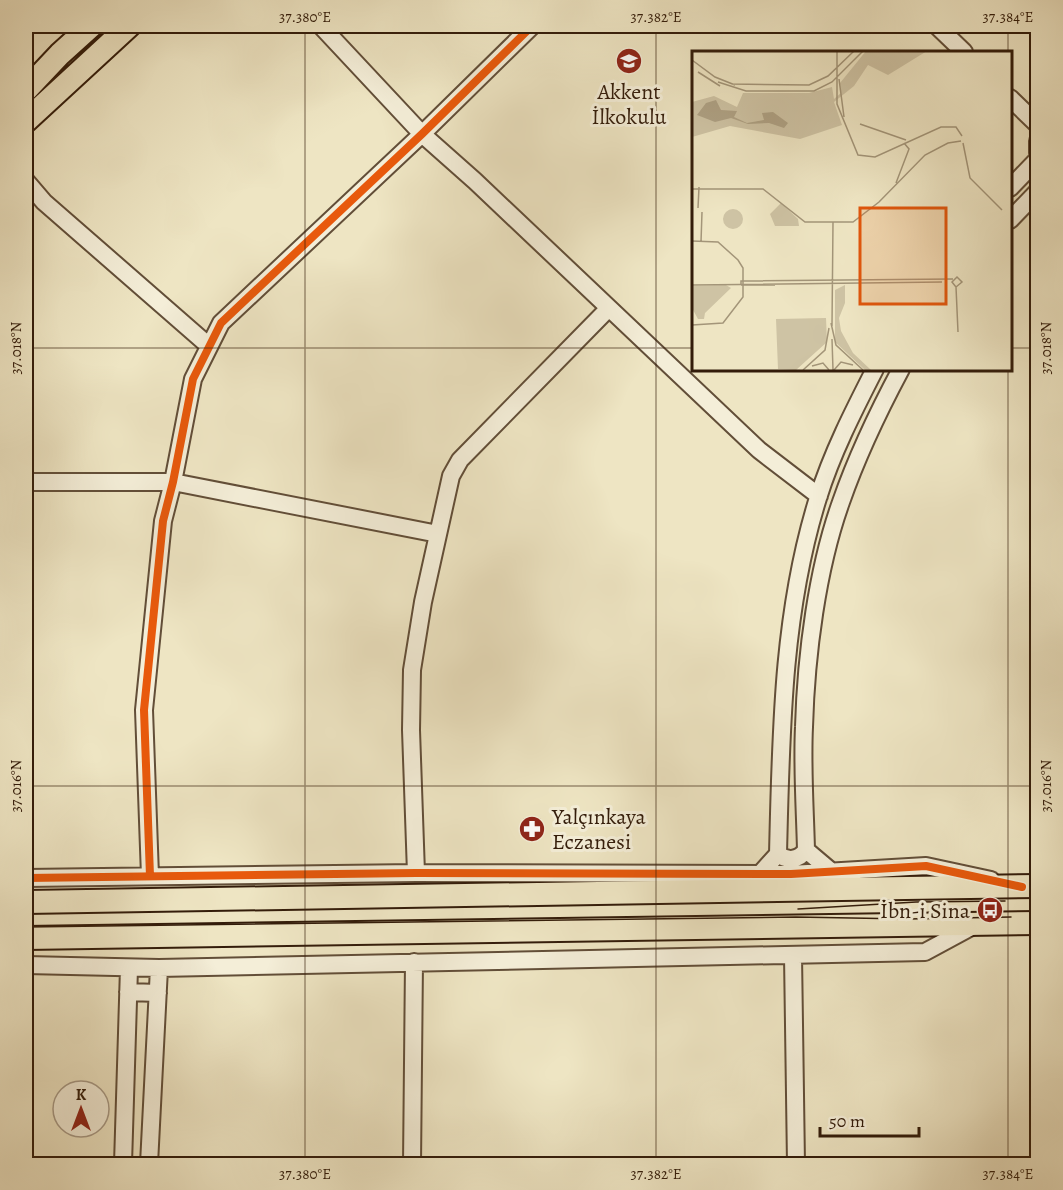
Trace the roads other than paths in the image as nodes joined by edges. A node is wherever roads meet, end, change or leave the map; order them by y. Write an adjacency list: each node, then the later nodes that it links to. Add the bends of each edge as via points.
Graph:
1 (91, 26): 7 (main road)
2 (129, 26): 9 (main road)
3 (321, 26): 11 (street)
4 (532, 26): 11 (street)
5 (937, 26): 6 (street)
6 (963, 51)
7 (26, 90)
8 (1012, 99): 10 (street)
9 (26, 121)
10 (1038, 125)
11 (422, 134): 19 (street); 20 (street, via 221,323)
12 (1038, 141): 13 (street)
13 (1038, 153)
14 (1038, 159): 16 (street)
15 (26, 181): 20 (street, via 44,202)
16 (1012, 187)
17 (1038, 191): 18 (street)
18 (1012, 219)
19 (609, 308): 25 (street, via 759,450); 26 (street, via 460,460 451,476)
20 (209, 346): 24 (street, via 193,379)
21 (874, 370): 25 (street)
22 (900, 370): 27 (street, via 840,504 823,572 805,708)
23 (26, 482): 24 (street)
24 (173, 482): 26 (street); 32 (street, via 163,521 144,710)
25 (819, 496): 28 (street, via 788,645 781,728)
26 (438, 534): 30 (street, via 412,670)
27 (806, 850): 28 (street, via 794,859); 29 (street)
28 (778, 854): 31 (street)
29 (832, 872): 31 (street); 34 (street, via 926,866)
30 (416, 873): 31 (street); 32 (street)
31 (760, 874)
32 (150, 876): 33 (street)
33 (26, 878)
34 (1030, 886): 35 (main road)
35 (26, 902)
36 (978, 923): 37 (main road); 38 (main road); 39 (street, via 925,952)
37 (1038, 923)
38 (26, 938)
39 (793, 955): 40 (street); 49 (street)
40 (414, 962): 43 (street); 48 (street)
41 (26, 965): 42 (street)
42 (129, 968): 43 (street); 44 (street)
43 (159, 968): 45 (street)
44 (128, 992): 45 (street); 46 (street)
45 (158, 993): 47 (street)
46 (123, 1164)
47 (149, 1164)
48 (412, 1164)
49 (796, 1164)

